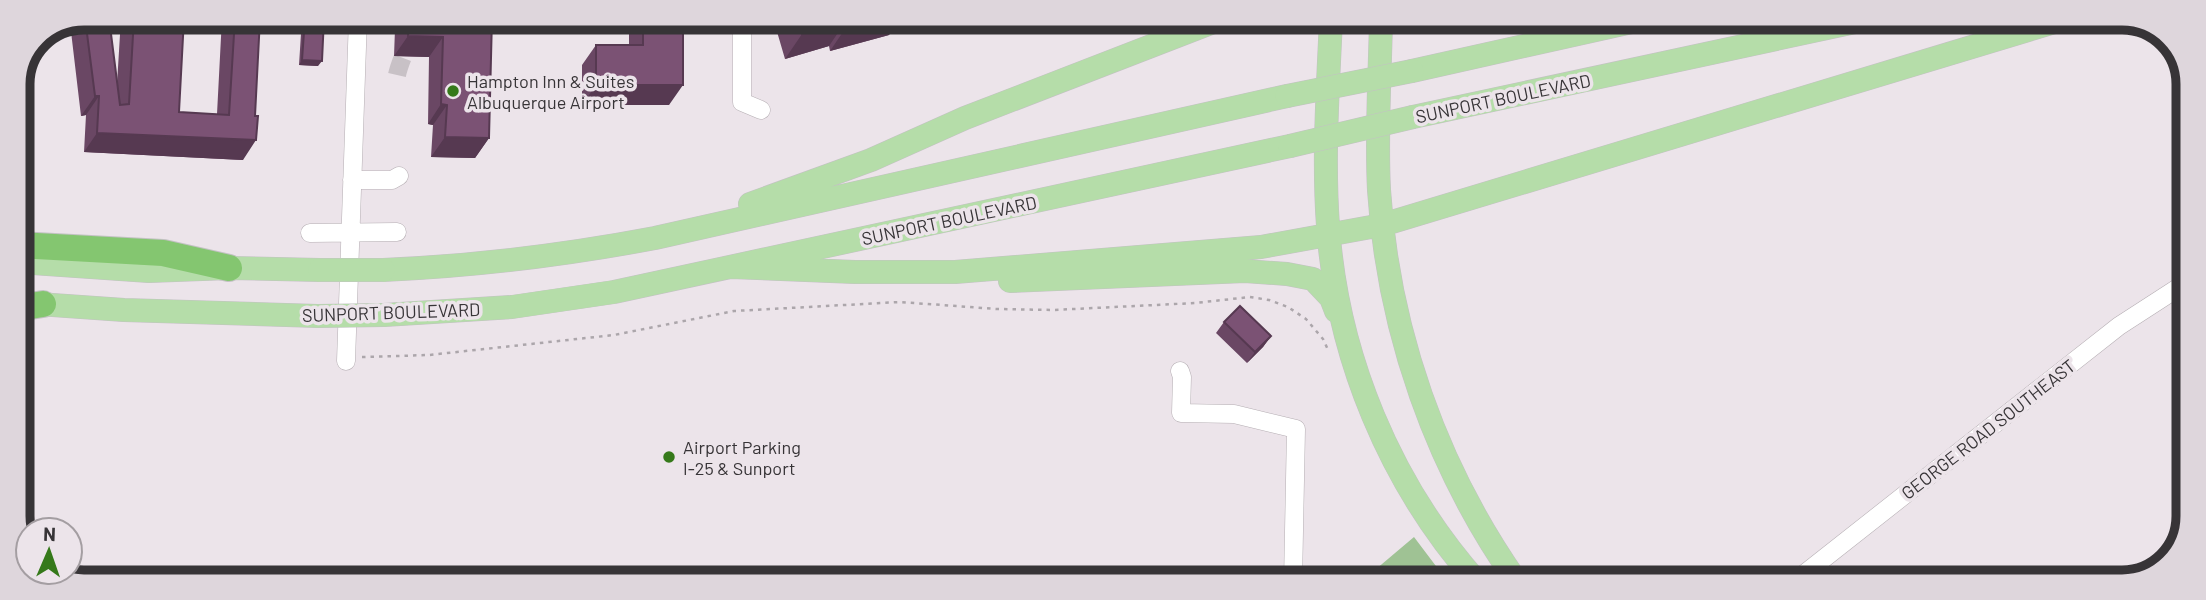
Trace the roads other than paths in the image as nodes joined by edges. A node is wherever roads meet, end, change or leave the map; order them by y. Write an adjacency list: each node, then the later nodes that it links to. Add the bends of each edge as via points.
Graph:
1 (358, 30): 11 (street)
2 (742, 30): 9 (street, via 742,102)
3 (1193, 30): 17 (main road, via 965,118 871,160)
4 (1331, 30): 16 (main road, via 1326,153)
5 (1381, 30): 12 (main road, via 1378,149)
6 (1596, 30): 17 (main road, bridge)
7 (1818, 30): 20 (main road, SUNPORT BOULEVARD, bridge)
8 (2028, 30): 12 (main road)
9 (761, 110)
10 (399, 176): 11 (street)
11 (352, 180): 15 (street)
12 (1382, 225): 16 (main road); 30 (main road, via 1396,308 1417,386 1461,489)
13 (397, 232): 15 (street)
14 (310, 233): 15 (street)
15 (350, 233): 26 (street)
16 (1329, 234): 22 (main road, via 1261,247); 25 (main road)
17 (655, 238): 21 (main road, bridge, via 497,263 383,270)
18 (30, 246): 21 (highway, via 163,253)
19 (30, 263): 21 (main road, via 149,271)
20 (731, 267): 22 (main road); 24 (main road, SUNPORT BOULEVARD, bridge, via 563,300 461,311 318,316)
21 (229, 268)
22 (956, 272): 25 (main road, via 1009,282 1245,271 1287,274 1312,279 1324,288)
23 (2176, 290): 31 (street, GEORGE ROAD SOUTHEAST, via 2119,326)
24 (30, 305)
25 (1346, 334): 29 (main road, via 1368,403 1401,474)
26 (345, 359)
27 (1180, 371): 28 (street, via 1181,412 1234,414 1296,429)
28 (1293, 570)
29 (1467, 570)
30 (1509, 570)
31 (1809, 570)

